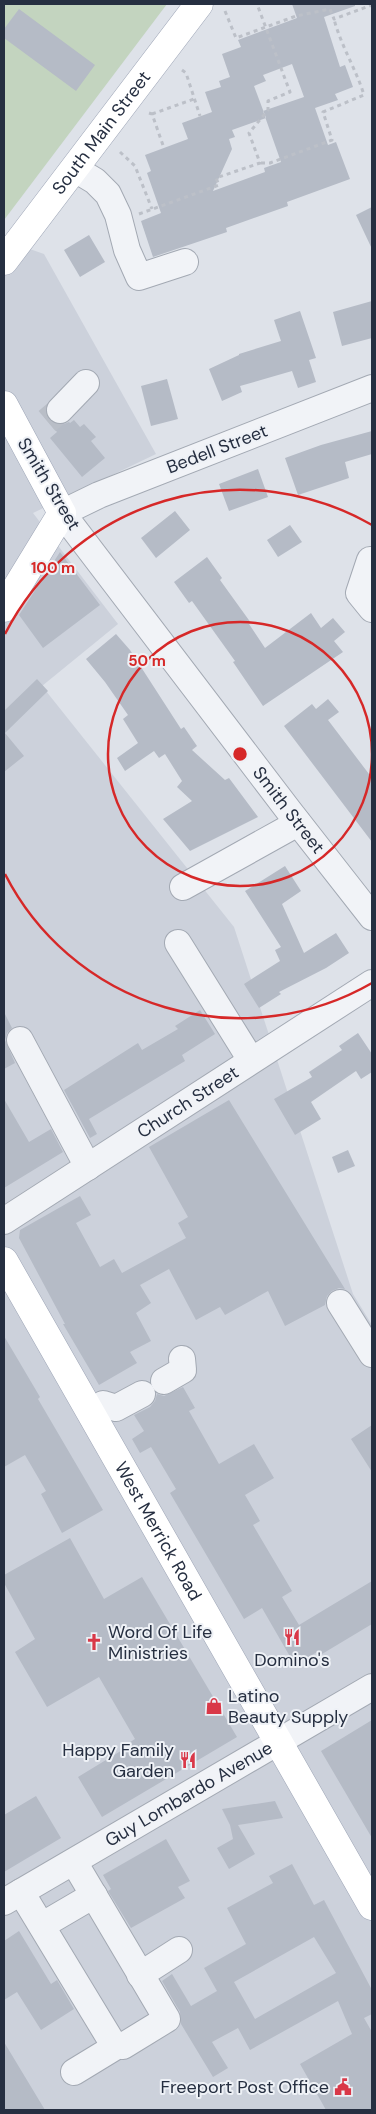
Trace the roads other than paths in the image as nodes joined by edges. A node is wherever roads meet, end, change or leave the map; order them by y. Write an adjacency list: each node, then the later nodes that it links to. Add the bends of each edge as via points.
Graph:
1 (212, 7): 2 (main road, South Main Street)
2 (75, 169): 3 (main road, South Main Street); 4 (street, via 95,181 108,194 138,277)
3 (4, 262)
4 (185, 262)
5 (86, 383): 8 (street)
6 (372, 388): 9 (street, Bedell Street)
7 (4, 405): 9 (main road, Smith Street)
8 (60, 410)
9 (62, 512): 11 (main road); 13 (street, Smith Street)
10 (372, 560): 12 (street, via 359,593)
11 (6, 596)
12 (372, 609)
13 (298, 823): 14 (street); 15 (street, Smith Street)
14 (183, 887)
15 (372, 917)
16 (178, 943): 19 (street)
17 (372, 983): 19 (street, Church Street)
18 (20, 1040): 20 (street)
19 (251, 1060): 20 (street, Church Street)
20 (88, 1166): 21 (street, Church Street)
21 (4, 1221)
22 (4, 1261): 28 (main road, West Merrick Road)
23 (340, 1303): 24 (street)
24 (372, 1354)
25 (182, 1359): 26 (street, via 182,1370 116,1408)
26 (102, 1404)
27 (372, 1686): 28 (street, Guy Lombardo Avenue)
28 (278, 1740): 29 (street, Guy Lombardo Avenue); 32 (main road, West Merrick Road)
29 (74, 1862): 30 (street); 31 (street, Guy Lombardo Avenue)
30 (94, 1895): 33 (street); 35 (street)
31 (12, 1897): 37 (street, via 115,2047)
32 (372, 1906)
33 (53, 1919)
34 (179, 1950): 35 (street)
35 (140, 1975): 36 (street, via 168,2019)
36 (123, 2046)
37 (74, 2072)

